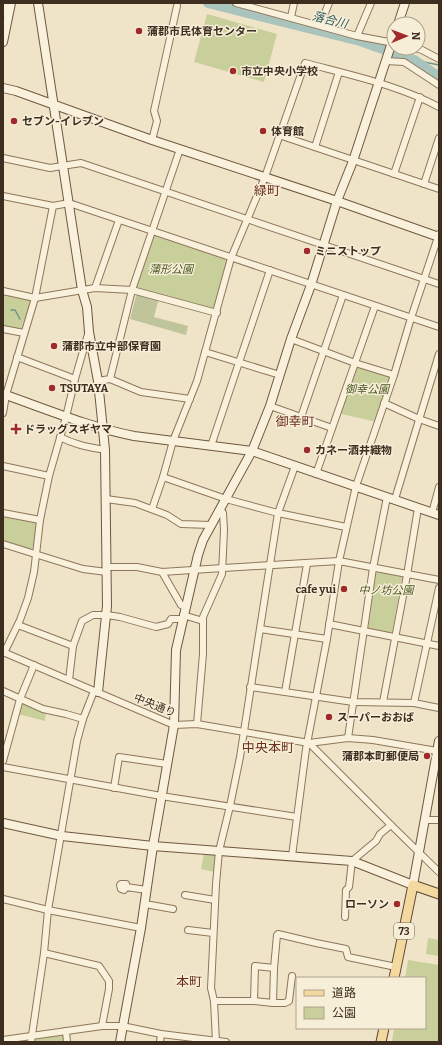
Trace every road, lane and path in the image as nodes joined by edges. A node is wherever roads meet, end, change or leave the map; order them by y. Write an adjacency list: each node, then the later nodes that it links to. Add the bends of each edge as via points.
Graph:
1 (5, 3): 10 (street)
2 (11, 3): 16 (street)
3 (38, 3): 26 (street)
4 (236, 3): 12 (street)
5 (294, 3): 12 (street)
6 (329, 3): 13 (street)
7 (371, 3): 14 (street)
8 (404, 3): 11 (street)
9 (177, 6): 30 (street, via 154,111 157,121)
10 (3, 12)
11 (400, 16)
12 (291, 17): 13 (street)
13 (320, 25): 14 (street)
14 (357, 36): 15 (street)
15 (386, 39)
16 (3, 42)
17 (426, 52): 19 (street)
18 (387, 56): 20 (street)
19 (439, 59)
20 (386, 60): 22 (street); 23 (street, via 404,62)
21 (339, 72): 22 (street); 28 (street, via 305,63); 31 (street)
22 (379, 84): 25 (street); 34 (street)
23 (439, 85)
24 (3, 88): 26 (street)
25 (420, 97): 27 (street); 36 (street)
26 (54, 105): 30 (street); 35 (street)
27 (439, 107)
28 (279, 135): 31 (street); 37 (street)
29 (439, 138): 38 (street)
30 (152, 140): 32 (street)
31 (315, 147): 34 (street)
32 (180, 149): 37 (street); 40 (street)
33 (3, 158): 35 (street, via 50,168)
34 (353, 161): 36 (street); 42 (street)
35 (64, 165): 40 (street, via 81,163); 43 (street)
36 (394, 174): 38 (street)
37 (265, 178): 42 (street); 46 (street)
38 (424, 184): 39 (street)
39 (439, 189)
40 (164, 192): 46 (street); 47 (street)
41 (3, 196): 44 (street)
42 (337, 201): 48 (street); 49 (street)
43 (69, 203): 44 (street); 45 (street); 56 (street)
44 (53, 206): 60 (street)
45 (119, 220): 47 (street); 55 (street)
46 (248, 220): 49 (street); 50 (street)
47 (152, 230): 50 (street); 57 (street)
48 (439, 236): 52 (street)
49 (323, 245): 52 (street); 53 (street)
50 (231, 258): 51 (street); 62 (street)
51 (270, 270): 53 (street); 73 (street)
52 (424, 279): 54 (street); 63 (street)
53 (311, 284): 59 (street); 68 (street)
54 (439, 284)
55 (95, 288): 56 (street); 57 (street)
56 (82, 290): 60 (street); 66 (street, via 87,307)
57 (132, 290): 62 (street); 78 (street)
58 (3, 291): 60 (street)
59 (343, 295): 61 (street); 70 (street)
60 (35, 298): 67 (street)
61 (375, 306): 63 (street); 74 (street)
62 (217, 313): 69 (street)
63 (411, 318): 64 (street); 75 (street)
64 (439, 327)
65 (3, 329): 67 (street)
66 (89, 332): 77 (street); 79 (street)
67 (24, 333): 72 (street)
68 (291, 339): 70 (street); 76 (street)
69 (205, 352): 73 (street); 81 (street)
70 (324, 352): 74 (street); 86 (street)
71 (439, 354): 87 (street)
72 (17, 357): 77 (street); 80 (street)
73 (238, 363): 76 (street); 93 (street)
74 (355, 364): 75 (street); 89 (street)
75 (394, 374): 82 (street)
76 (280, 376): 83 (street)
77 (75, 379): 85 (street)
78 (110, 379): 79 (street); 81 (street, via 142,392)
79 (98, 381): 90 (street)
80 (4, 394): 84 (street); 85 (street)
81 (190, 399): 92 (street)
82 (384, 403): 87 (street); 101 (street)
83 (270, 406): 86 (street); 95 (street)
84 (3, 413)
85 (66, 417): 90 (street); 91 (street)
86 (300, 417): 89 (street)
87 (419, 419): 88 (street); 106 (street)
88 (439, 426)
89 (332, 428): 98 (street)
90 (104, 429): 92 (street); 94 (street)
91 (60, 437): 94 (street, via 80,445); 99 (street)
92 (173, 441): 93 (street); 100 (street)
93 (211, 446): 95 (street)
94 (105, 450): 105 (street)
95 (252, 451): 97 (street); 104 (street)
96 (3, 466): 99 (street)
97 (295, 466): 98 (street); 111 (street)
98 (316, 474): 101 (street)
99 (49, 476): 113 (street)
100 (163, 477): 104 (street); 109 (street)
101 (356, 486): 103 (street); 115 (street)
102 (439, 488): 112 (street)
103 (387, 497): 106 (street); 122 (street)
104 (226, 499): 108 (street); 111 (street)
105 (106, 500): 109 (street, via 134,503); 123 (street)
106 (395, 500): 107 (street)
107 (418, 508): 112 (street); 126 (street)
108 (220, 509): 114 (street); 121 (street, via 223,513 224,530)
109 (152, 510): 114 (street, via 167,515 181,524)
110 (3, 513): 113 (street)
111 (278, 513): 115 (street); 120 (street)
112 (436, 514)
113 (40, 520): 117 (street)
114 (211, 525): 124 (street, via 203,540)
115 (346, 527): 118 (street)
116 (3, 544): 117 (street)
117 (36, 553): 123 (street, via 83,569); 133 (street, via 28,598)
118 (339, 562): 119 (street); 122 (street); 132 (street)
119 (307, 564): 120 (street); 136 (street)
120 (271, 565): 121 (street); 134 (street)
121 (223, 568): 124 (street); 131 (street)
122 (373, 568): 126 (street); 135 (street)
123 (107, 569): 125 (street, via 137,567); 130 (street)
124 (194, 569): 125 (street); 129 (street)
125 (162, 572): 129 (street, via 181,605)
126 (407, 575): 127 (street); 137 (street)
127 (439, 580)
128 (439, 588): 139 (street)
129 (183, 614): 130 (street, via 156,628 120,616); 131 (street); 157 (street, via 175,661)
130 (106, 615): 140 (street, via 94,615 82,621); 147 (street)
131 (203, 621): 156 (street)
132 (329, 624): 135 (street); 138 (street)
133 (18, 625): 140 (street); 142 (street)
134 (260, 629): 136 (street); 145 (street)
135 (364, 632): 137 (street); 151 (street)
136 (295, 634): 138 (street); 148 (street)
137 (395, 638): 139 (street); 152 (street)
138 (327, 639): 149 (street)
139 (427, 643): 141 (street); 153 (street)
140 (73, 646): 144 (street)
141 (439, 646)
142 (4, 653): 143 (street, 中央通り)
143 (34, 665): 144 (street, 中央通り); 150 (street)
144 (69, 680): 147 (street, 中央通り)
145 (250, 687): 148 (street); 158 (street)
146 (3, 691): 150 (street)
147 (96, 691): 155 (street); 157 (street, 中央通り)
148 (285, 692): 149 (street)
149 (316, 697): 151 (street); 161 (street)
150 (20, 699): 155 (street, via 43,709); 163 (street)
151 (353, 702): 152 (street); 159 (street)
152 (383, 702): 153 (street)
153 (414, 703): 154 (street)
154 (439, 708)
155 (83, 719): 166 (street)
156 (197, 724): 157 (street, 中央通り); 158 (street, 中央通り)
157 (174, 725): 164 (street)
158 (244, 732): 161 (street, 中央通り); 169 (street)
159 (348, 738): 161 (street, 中央通り); 162 (street, 中央通り)
160 (439, 741): 162 (street)
161 (308, 743): 170 (street); 174 (street)
162 (438, 751): 171 (street)
163 (3, 761)
164 (167, 764): 167 (street, via 119,757); 168 (street)
165 (3, 767): 166 (street)
166 (70, 780): 167 (street); 175 (street)
167 (114, 788): 168 (street)
168 (161, 796): 169 (street); 176 (street)
169 (230, 806): 170 (street); 177 (street)
170 (297, 817): 179 (street)
171 (424, 820): 172 (street); 178 (street)
172 (439, 820)
173 (3, 824): 175 (street)
174 (391, 825): 178 (street); 180 (street)
175 (62, 836): 176 (street); 191 (street)
176 (153, 846): 177 (street); 184 (street)
177 (219, 851): 179 (street); 188 (street)
178 (419, 853): 181 (street); 182 (street)
179 (292, 856): 180 (street)
180 (352, 861): 182 (street); 192 (street, via 349,887 346,890)
181 (439, 872)
182 (413, 884): 185 (main road); 197 (main road, 73)
183 (126, 887): 184 (street)
184 (147, 890): 189 (street)
185 (439, 894)
186 (185, 895): 188 (street)
187 (3, 900): 191 (street)
188 (215, 900): 195 (street)
189 (145, 904): 190 (street); 193 (street)
190 (173, 909)
191 (48, 910): 193 (street); 196 (street)
192 (345, 917)
193 (141, 928): 205 (street)
194 (188, 930): 195 (street)
195 (213, 933): 201 (street, via 210,988)
196 (44, 953): 204 (street, via 99,966 109,981); 209 (street)
197 (396, 967): 198 (street, via 348,957 346,949 278,934); 200 (main road, 73)
198 (274, 968): 202 (street, via 255,966); 203 (street)
199 (292, 976): 203 (street, via 288,1001)
200 (394, 977)
201 (214, 1001): 202 (street); 211 (street)
202 (254, 1001): 203 (street)
203 (273, 1003)
204 (102, 1026): 205 (street); 207 (street)
205 (122, 1026): 208 (street); 213 (street)
206 (384, 1029): 216 (main road)
207 (66, 1031): 209 (street); 212 (street)
208 (161, 1034): 211 (street); 214 (street)
209 (31, 1039): 210 (street)
210 (3, 1040)
211 (216, 1041): 215 (street)
212 (67, 1042)
213 (120, 1042)
214 (160, 1042)
215 (226, 1042)
216 (381, 1042)

